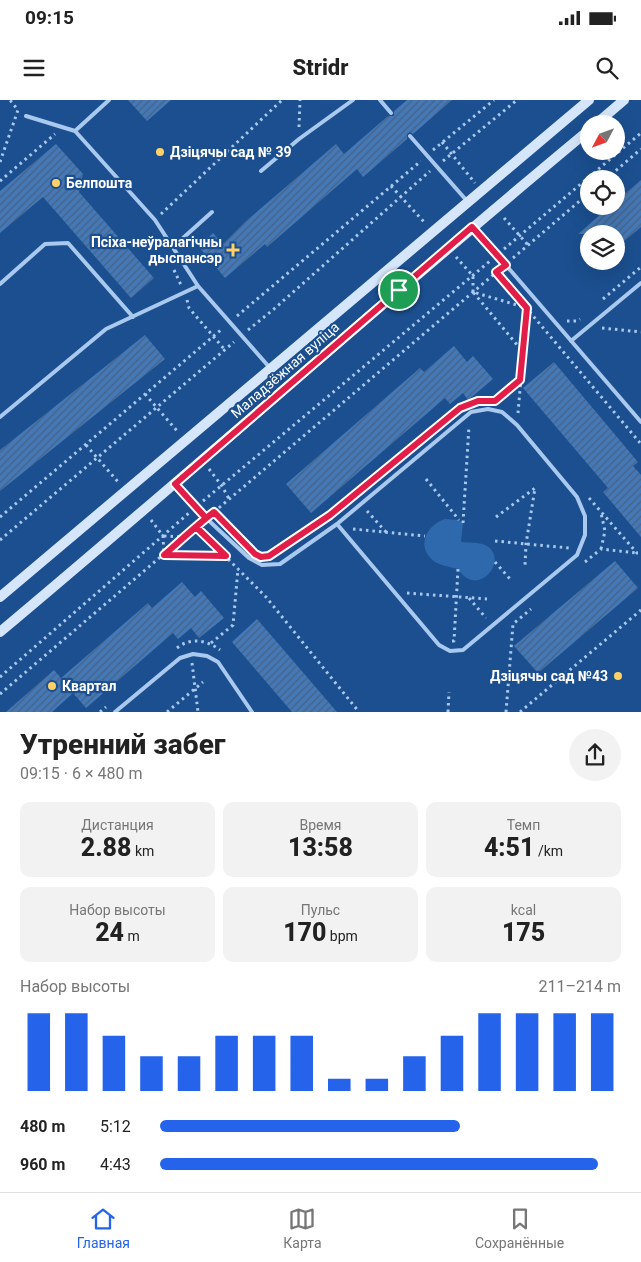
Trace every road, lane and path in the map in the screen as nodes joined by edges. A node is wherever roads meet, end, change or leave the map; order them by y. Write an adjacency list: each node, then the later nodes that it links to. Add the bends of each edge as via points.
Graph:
1 (10, 100): 22 (path, via 18,110)
2 (109, 100): 14 (lane)
3 (282, 100): 30 (path)
4 (300, 100): 19 (path)
5 (353, 100): 19 (lane)
6 (380, 100): 11 (lane)
7 (494, 100): 21 (path)
8 (517, 100): 23 (path)
9 (589, 100): 28 (main road, Маладзёжная вуліца)
10 (624, 100): 12 (main road)
11 (391, 113)
12 (606, 115)
13 (26, 116): 14 (lane)
14 (75, 131): 30 (lane)
15 (58, 132): 26 (path)
16 (641, 133): 33 (path)
17 (410, 136): 21 (lane)
18 (580, 137): 31 (main road, Маладзёжная вуліца)
19 (299, 138): 25 (lane)
20 (641, 149): 24 (path)
21 (428, 155): 23 (lane); 48 (path)
22 (0, 162)
23 (437, 165): 28 (lane); 51 (path)
24 (616, 170)
25 (261, 171)
26 (0, 181)
27 (580, 201): 34 (path)
28 (468, 202): 56 (main road, Маладзёжная вуліца)
29 (212, 212): 32 (lane)
30 (155, 220): 32 (lane)
31 (472, 227): 33 (lane); 65 (main road, Маладзёжная вуліца)
32 (173, 247): 40 (lane)
33 (497, 255): 34 (lane); 67 (path)
34 (506, 265): 37 (path); 53 (lane)
35 (641, 267): 43 (path)
36 (174, 269): 42 (path)
37 (496, 272): 41 (path); 44 (path)
38 (641, 283): 49 (lane)
39 (0, 284): 46 (lane, via 46,244 68,243)
40 (198, 286): 42 (lane); 48 (lane)
41 (473, 292): 44 (path); 55 (path); 68 (path)
42 (185, 294): 46 (lane); 52 (path, via 189,308)
43 (598, 303)
44 (527, 308): 55 (path); 63 (path)
45 (584, 315): 47 (path, via 577,321)
46 (133, 316): 60 (lane, via 106,329)
47 (561, 319)
48 (231, 322): 51 (lane); 52 (path)
49 (588, 327): 50 (path); 53 (lane)
50 (641, 332)
51 (242, 335): 54 (path); 56 (lane)
52 (213, 337): 54 (path); 72 (path)
53 (571, 341): 61 (lane)
54 (225, 350): 87 (path)
55 (523, 352): 57 (path)
56 (270, 368): 103 (main road, Маладзёжная вуліца)
57 (520, 380): 58 (path, via 495,401); 59 (path)
58 (486, 401)
59 (518, 414)
60 (0, 417)
61 (641, 422)
62 (463, 429): 78 (path, via 470,423)
63 (641, 444)
64 (426, 479): 77 (path)
65 (175, 484): 67 (lane); 110 (main road, Маладзёжная вуліца)
66 (588, 497): 69 (path)
67 (197, 506): 73 (lane); 84 (path)
68 (214, 512): 73 (path); 74 (path)
69 (601, 512): 90 (path, via 606,531); 92 (path)
70 (360, 515): 82 (path, via 366,510)
71 (496, 517): 89 (path, via 535,488)
72 (0, 518)
73 (206, 518): 79 (lane, via 248,558 262,565 280,564); 80 (path)
74 (221, 519)
75 (323, 520): 95 (path)
76 (355, 520): 81 (path)
77 (459, 520)
78 (464, 523)
79 (337, 524): 79 (lane, via 439,645 450,651 463,650 577,555 585,536 585,516 577,497 517,425 502,412 488,409 471,412)
80 (196, 527): 86 (path); 94 (path)
81 (352, 529): 82 (path); 83 (path)
82 (386, 533): 85 (path)
83 (356, 535)
84 (163, 536): 86 (path); 118 (path)
85 (425, 536)
86 (184, 537): 93 (path)
87 (0, 540)
88 (495, 541): 89 (path)
89 (526, 544): 91 (path, via 570,548); 97 (path)
90 (601, 549): 92 (path); 100 (path)
91 (564, 553)
92 (639, 553)
93 (164, 555): 94 (path); 122 (path)
94 (226, 556): 98 (path)
95 (269, 556)
96 (495, 562): 101 (path)
97 (526, 566)
98 (238, 568): 112 (path, via 233,625); 129 (path, via 266,597)
99 (458, 568): 102 (path)
100 (579, 568)
101 (510, 579)
102 (457, 596): 104 (path); 106 (path, via 406,593); 111 (path, via 454,641)
103 (0, 597)
104 (469, 597): 105 (path); 109 (path)
105 (487, 599)
106 (412, 600)
107 (535, 605): 131 (path, via 512,624)
108 (641, 610): 132 (path)
109 (486, 618)
110 (0, 632)
111 (448, 640)
112 (211, 643): 113 (path, via 184,642); 114 (path)
113 (176, 649)
114 (221, 651)
115 (192, 663): 116 (path); 117 (path); 120 (path)
116 (197, 663)
117 (187, 665)
118 (0, 677)
119 (203, 682): 120 (path)
120 (195, 688): 126 (path); 127 (path)
121 (450, 692): 130 (path)
122 (0, 694)
123 (108, 706): 124 (path)
124 (100, 712)
125 (115, 712): 128 (lane, via 180,658 194,654 218,662)
126 (167, 712)
127 (198, 712)
128 (252, 712)
129 (359, 712)
130 (448, 712)
131 (506, 712)
132 (520, 712)

